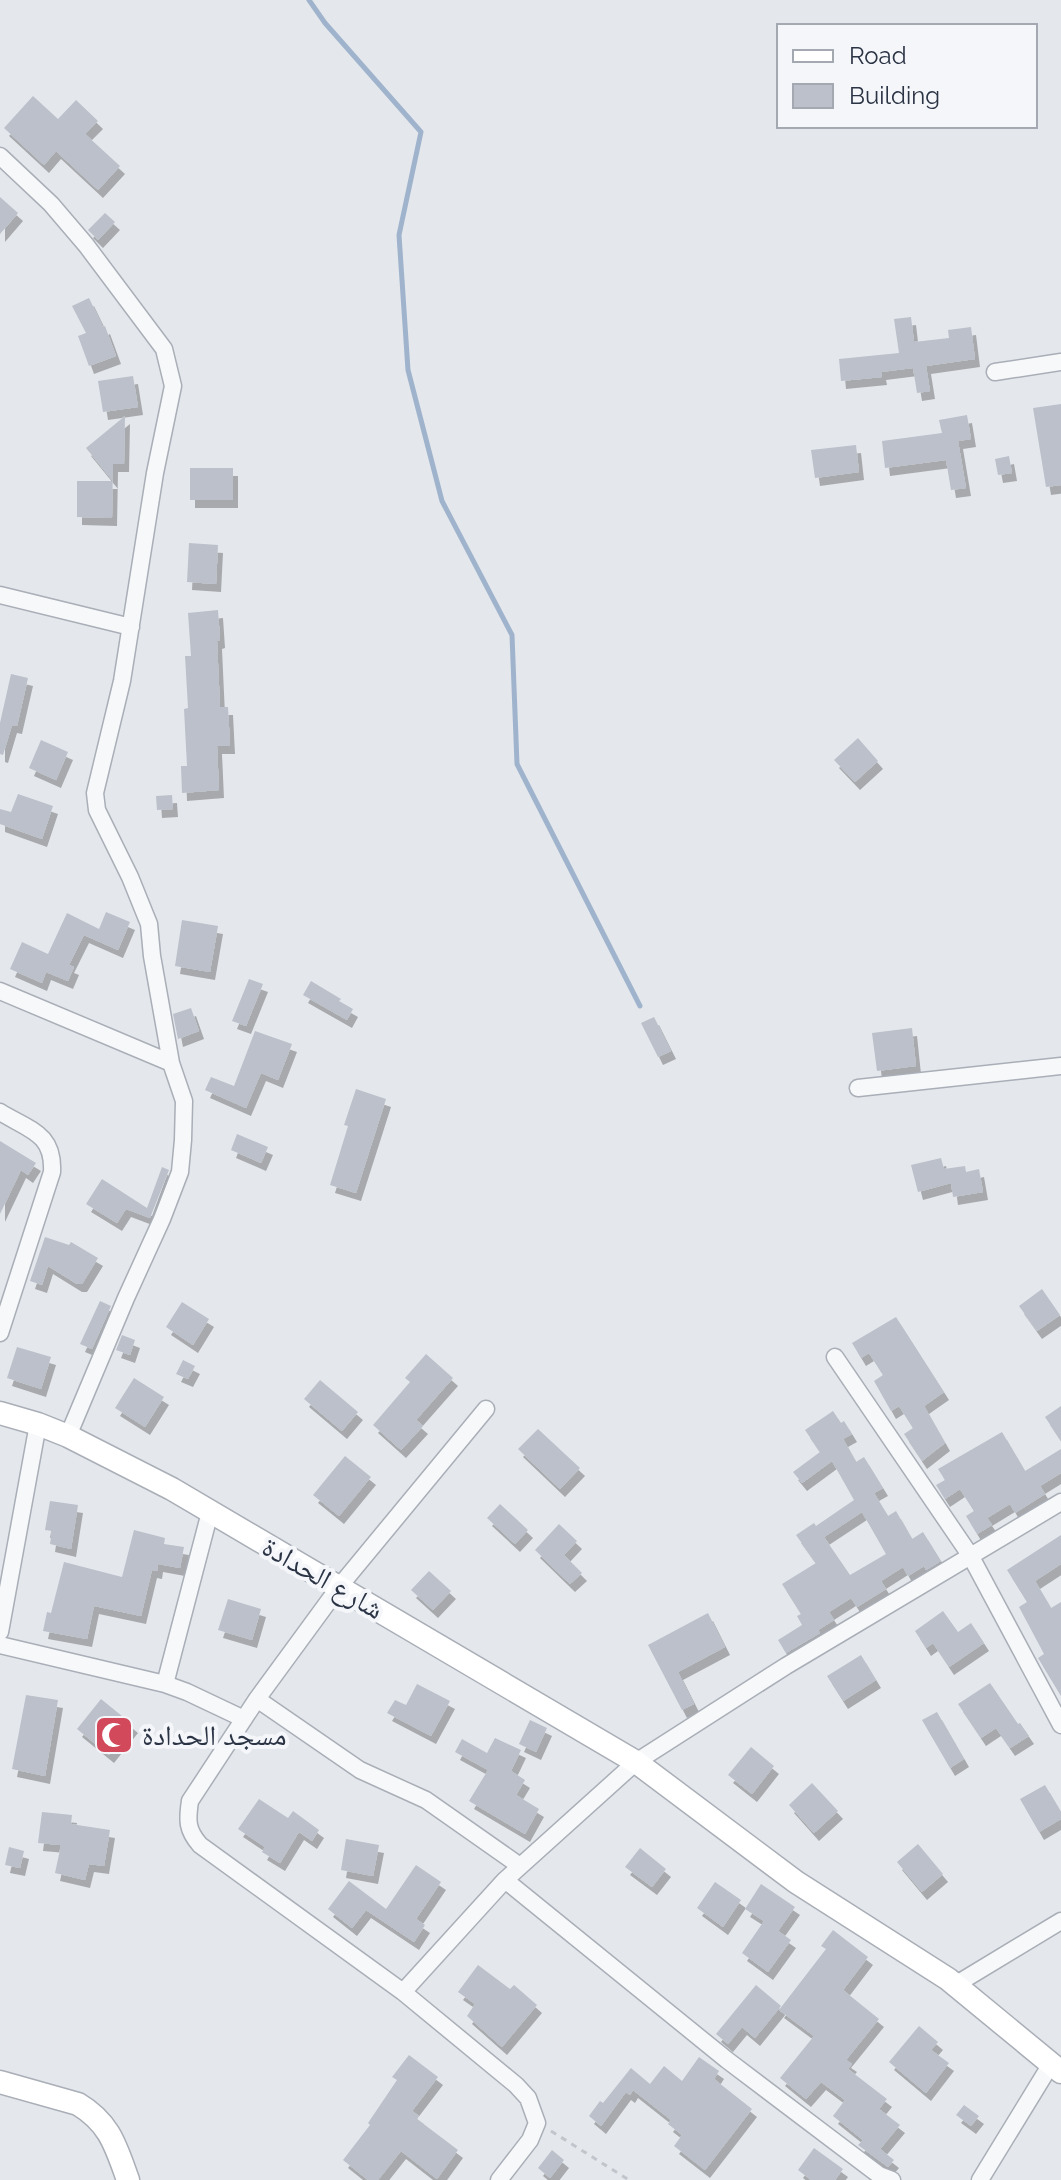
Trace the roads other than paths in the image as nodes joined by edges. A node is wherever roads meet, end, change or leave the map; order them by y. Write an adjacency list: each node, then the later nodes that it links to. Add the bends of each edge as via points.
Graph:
1 (0, 156): 5 (street, via 86,245 164,349 173,386)
2 (1061, 362): 3 (street)
3 (995, 372)
4 (0, 595): 5 (street)
5 (131, 627): 7 (street, via 95,793 97,810 149,924)
6 (0, 991): 7 (street)
7 (171, 1063): 16 (street, via 184,1101 180,1172)
8 (1061, 1066): 9 (street)
9 (858, 1088)
10 (0, 1112): 11 (street, via 39,1134 53,1158)
11 (0, 1333)
12 (835, 1357): 19 (street)
13 (486, 1409): 20 (street)
14 (0, 1413): 15 (street, شارع الحدادة)
15 (38, 1424): 16 (street, شارع الحدادة); 21 (street)
16 (68, 1436): 18 (street, شارع الحدادة)
17 (1061, 1502): 19 (street)
18 (210, 1512): 20 (street, شارع الحدادة); 23 (street)
19 (970, 1555): 26 (street); 27 (street)
20 (339, 1587): 24 (street); 27 (street, شارع الحدادة)
21 (0, 1632)
22 (0, 1645): 23 (street)
23 (165, 1684): 25 (street)
24 (257, 1699): 25 (street); 28 (street, via 360,1770 426,1800)
25 (244, 1719): 32 (street, via 190,1801 190,1833)
26 (1061, 1725)
27 (636, 1762): 28 (street); 31 (street, شارع الحدادة, via 796,1882)
28 (520, 1866): 29 (street)
29 (505, 1880): 32 (street); 37 (street, via 727,2060)
30 (1061, 1921): 31 (street)
31 (955, 1985): 33 (street, شارع الحدادة)
32 (403, 1992): 36 (street, via 528,2098 537,2123)
33 (1056, 2068): 38 (street)
34 (0, 2082): 35 (street, via 89,2111 112,2137)
35 (128, 2180)
36 (499, 2180)
37 (892, 2180)
38 (980, 2180)

